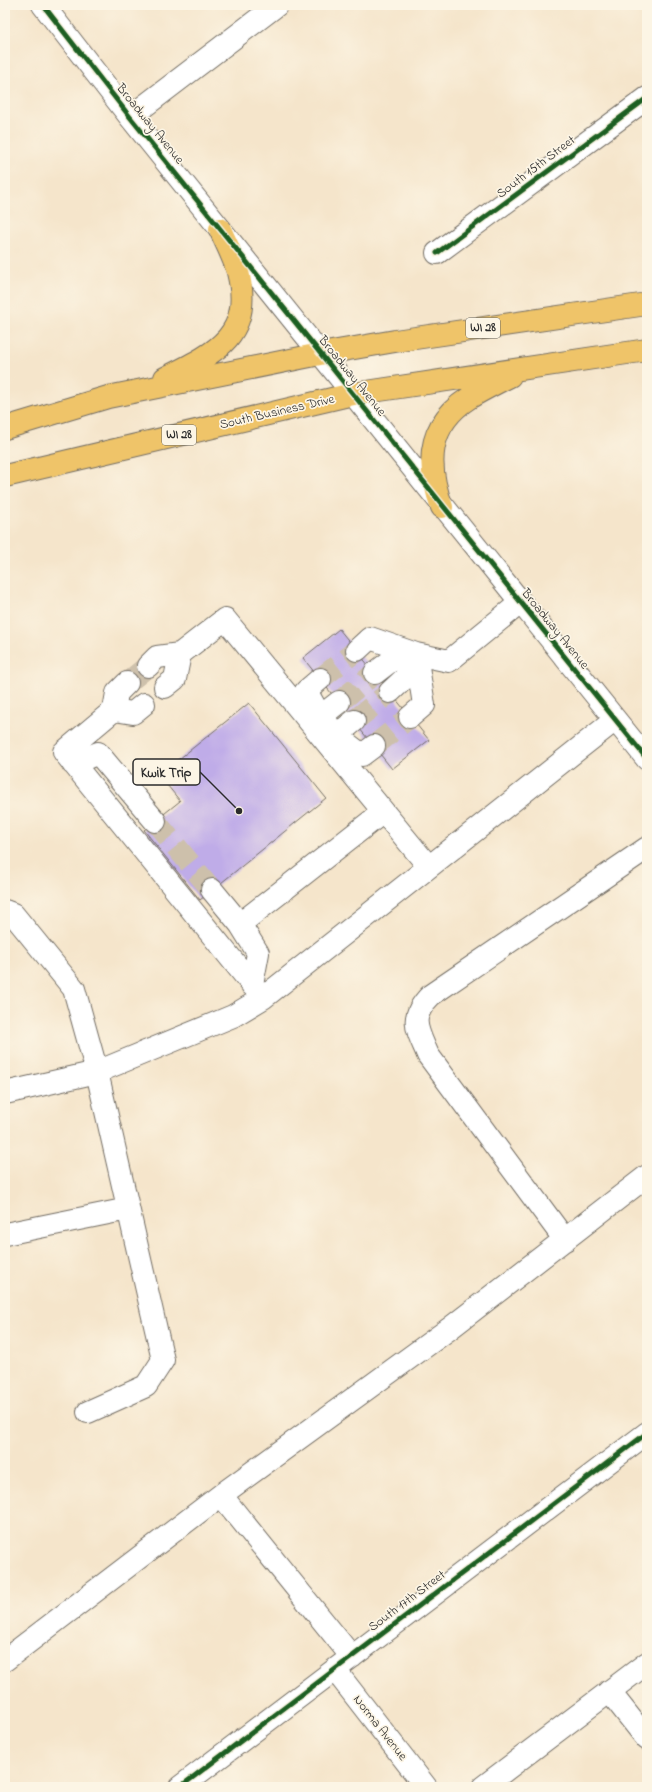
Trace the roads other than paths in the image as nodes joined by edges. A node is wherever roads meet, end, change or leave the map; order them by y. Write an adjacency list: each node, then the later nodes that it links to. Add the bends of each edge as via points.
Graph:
1 (43, 5): 4 (street, Broadway Avenue)
2 (277, 5): 4 (street)
3 (647, 98): 6 (street, South 15th Street)
4 (130, 117): 5 (street, Broadway Avenue)
5 (220, 229): 9 (street, Broadway Avenue); 11 (main road, via 238,270 243,295 241,314 233,333 196,362)
6 (437, 253)
7 (647, 304): 9 (main road, WI 28)
8 (647, 350): 10 (main road, South Business Drive / WI 28)
9 (320, 354): 11 (main road, WI 28); 12 (street, Broadway Avenue)
10 (523, 369): 12 (main road, South Business Drive / WI 28); 15 (main road, via 469,398 453,411 440,429 431,462 434,486)
11 (140, 390): 13 (main road, WI 28)
12 (354, 394): 14 (main road, South Business Drive / WI 28); 15 (street, Broadway Avenue)
13 (5, 428)
14 (5, 476)
15 (442, 507): 16 (street, Broadway Avenue)
16 (520, 603): 19 (street, via 449,661); 30 (street, Broadway Avenue)
17 (356, 650): 19 (street, via 370,638)
18 (180, 654): 20 (street, via 158,657); 24 (street, via 175,679); 32 (street, via 225,619)
19 (416, 654): 21 (street, via 392,660); 25 (street, via 405,678); 29 (street, via 424,705)
20 (148, 666)
21 (375, 673)
22 (320, 679): 32 (street, via 306,691)
23 (127, 683): 28 (street, via 116,693)
24 (165, 687)
25 (390, 692)
26 (339, 702): 32 (street, via 326,713)
27 (144, 704): 28 (street, via 133,713)
28 (114, 710): 35 (street, via 64,752)
29 (410, 717)
30 (615, 720): 34 (street, Broadway Avenue); 39 (street)
31 (354, 721): 32 (street, via 342,731)
32 (324, 732): 33 (street, via 362,755); 36 (street)
33 (374, 746)
34 (647, 760)
35 (73, 764): 37 (street, via 98,753); 43 (street)
36 (383, 812): 39 (street); 42 (street)
37 (155, 821)
38 (647, 848): 49 (street, via 431,995 420,1006 416,1026 428,1055)
39 (429, 867): 43 (street)
40 (212, 890): 42 (street)
41 (5, 911): 44 (street, via 13,914 74,989)
42 (240, 924): 43 (street, via 258,952)
43 (258, 991): 44 (street, via 232,1016)
44 (97, 1072): 45 (street); 47 (street)
45 (5, 1093)
46 (647, 1176): 49 (street)
47 (128, 1209): 48 (street); 50 (street, via 163,1360 146,1386)
48 (5, 1234)
49 (565, 1240): 52 (street, via 449,1329)
50 (88, 1412)
51 (647, 1433): 53 (street, South 17th Street)
52 (221, 1495): 53 (street); 54 (street)
53 (352, 1657): 56 (street, South 17th Street)
54 (5, 1660)
55 (647, 1663): 57 (street)
56 (335, 1670): 59 (street, South 17th Street); 60 (street, Norma Avenue)
57 (609, 1691): 58 (street); 61 (street)
58 (647, 1739)
59 (180, 1787)
60 (426, 1787)
61 (483, 1787)

